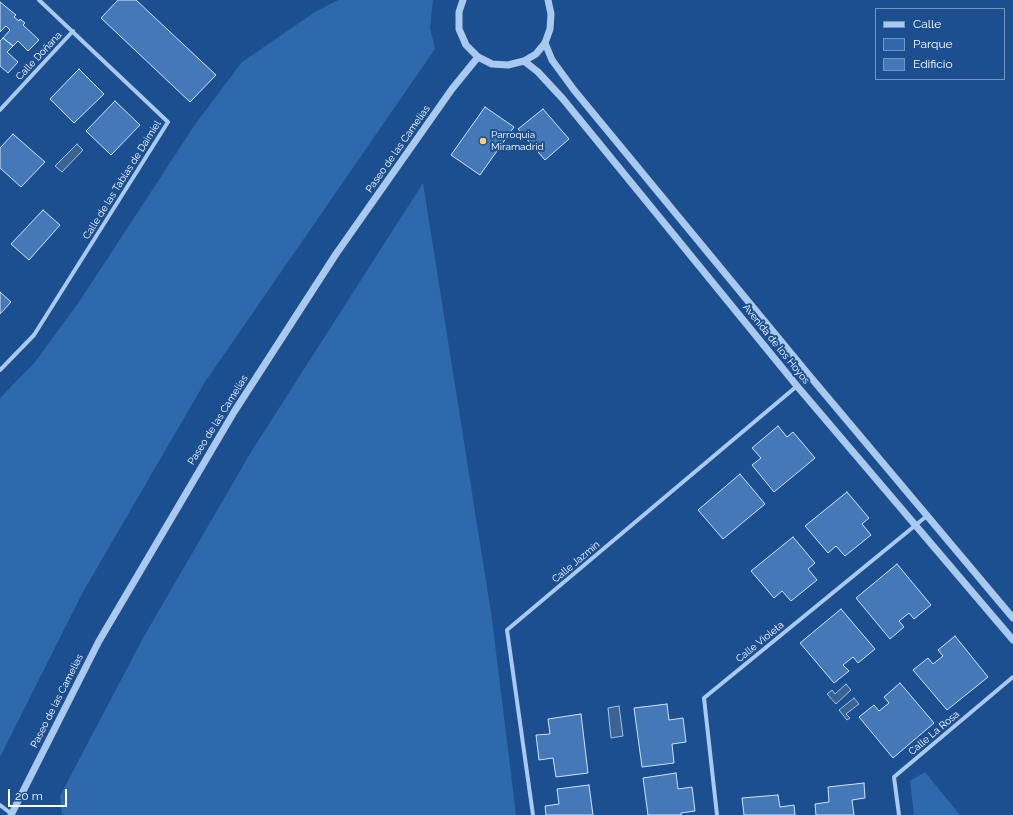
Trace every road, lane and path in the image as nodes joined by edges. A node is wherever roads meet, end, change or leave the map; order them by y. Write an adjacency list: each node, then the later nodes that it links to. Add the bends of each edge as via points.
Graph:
1 (39, 0): 4 (street, Calle de las Tablas de Daimiel)
2 (463, 0): 6 (street, via 458,12 459,29 466,45)
3 (548, 0): 5 (street, via 552,14)
4 (73, 31): 8 (street, Calle Doñana); 9 (street, Calle de las Tablas de Daimiel, via 168,122 34,335)
5 (545, 43): 7 (street, via 536,54); 11 (street, Avenida de los Hoyos, via 552,60 574,90 816,384)
6 (478, 57): 7 (street, via 492,64 508,65); 17 (street, Paseo de las Camelias, via 452,89 336,254 234,412 99,641)
7 (524, 61): 10 (street, Avenida de los Hoyos, via 563,99)
8 (0, 110)
9 (0, 370)
10 (797, 386): 12 (street, Avenida de los Hoyos); 18 (street, Calle Jazmín, via 507,630)
11 (928, 515): 12 (street); 13 (street, Avenida de los Hoyos)
12 (916, 525): 14 (street, Avenida de los Hoyos); 19 (street, Calle Violeta, via 704,698)
13 (1013, 618)
14 (1013, 640)
15 (1013, 676): 20 (street, Calle La Rosa, via 894,777)
16 (0, 805): 17 (street)
17 (12, 814)
18 (533, 815)
19 (717, 815)
20 (899, 815)

